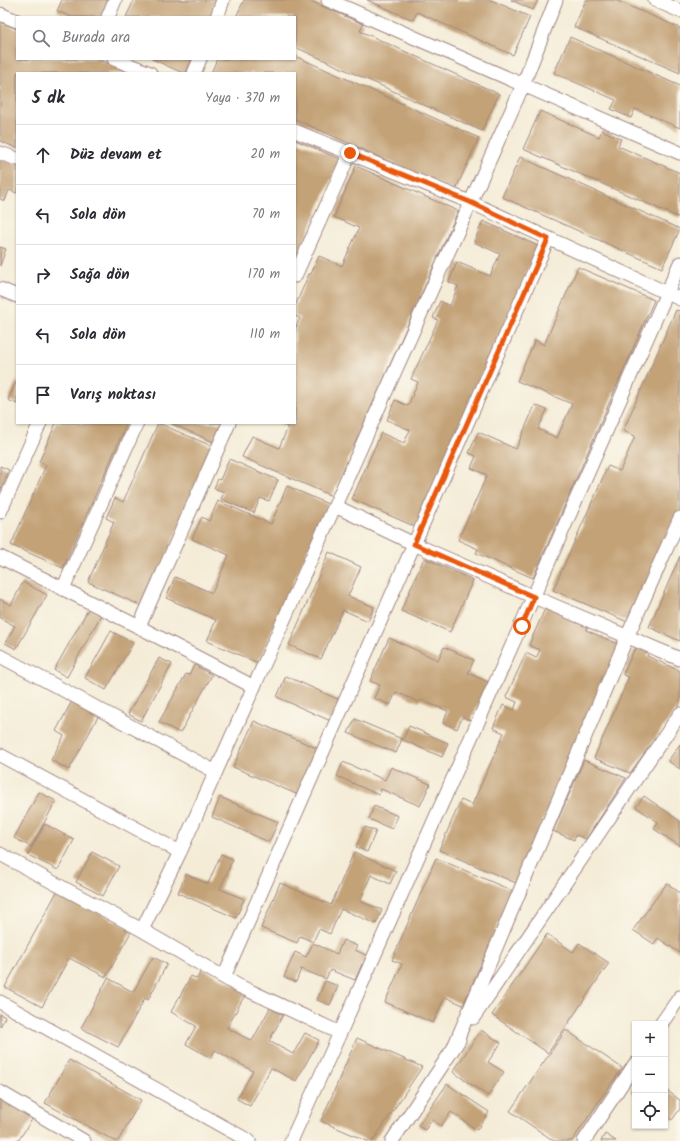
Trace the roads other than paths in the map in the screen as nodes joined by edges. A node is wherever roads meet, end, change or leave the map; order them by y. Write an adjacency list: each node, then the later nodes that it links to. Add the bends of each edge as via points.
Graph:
1 (115, 0): 8 (street)
2 (223, 0): 9 (street)
3 (328, 0): 15 (street)
4 (556, 0): 15 (street)
5 (655, 0): 6 (street)
6 (680, 10)
7 (0, 14): 10 (street)
8 (108, 16)
9 (216, 16)
10 (16, 21)
11 (117, 60): 13 (street)
12 (200, 60): 14 (street)
13 (147, 72)
14 (194, 72)
15 (523, 85): 19 (street); 21 (street)
16 (296, 131): 18 (street)
17 (0, 153): 20 (street)
18 (350, 153): 21 (street); 24 (street)
19 (680, 153)
20 (16, 159)
21 (470, 202): 22 (street); 32 (street)
22 (548, 239): 26 (street); 35 (street)
23 (680, 263): 26 (street)
24 (296, 274)
25 (0, 289): 27 (street)
26 (667, 293): 28 (street); 38 (street)
27 (16, 296)
28 (680, 300)
29 (40, 424): 33 (street)
30 (137, 424): 37 (street)
31 (230, 424): 39 (street)
32 (334, 506): 35 (street); 43 (street)
33 (0, 512)
34 (680, 518): 40 (street)
35 (414, 544): 38 (street); 50 (street)
36 (0, 556): 37 (street)
37 (63, 589): 39 (street)
38 (534, 597): 40 (street); 54 (street)
39 (139, 626): 43 (street)
40 (627, 636): 42 (street); 55 (street)
41 (0, 656): 46 (street)
42 (680, 659)
43 (254, 687): 46 (street)
44 (680, 714): 55 (street)
45 (0, 755): 47 (street)
46 (216, 772): 47 (street)
47 (180, 852): 49 (street)
48 (0, 854): 49 (street)
49 (142, 930): 50 (street)
50 (224, 977): 54 (street)
51 (680, 997): 53 (street)
52 (0, 1002): 59 (street)
53 (663, 1021)
54 (340, 1033): 60 (street)
55 (454, 1047): 61 (street)
56 (632, 1069): 62 (street)
57 (0, 1092): 58 (street)
58 (84, 1141)
59 (249, 1141)
60 (291, 1141)
61 (392, 1141)
62 (584, 1141)

